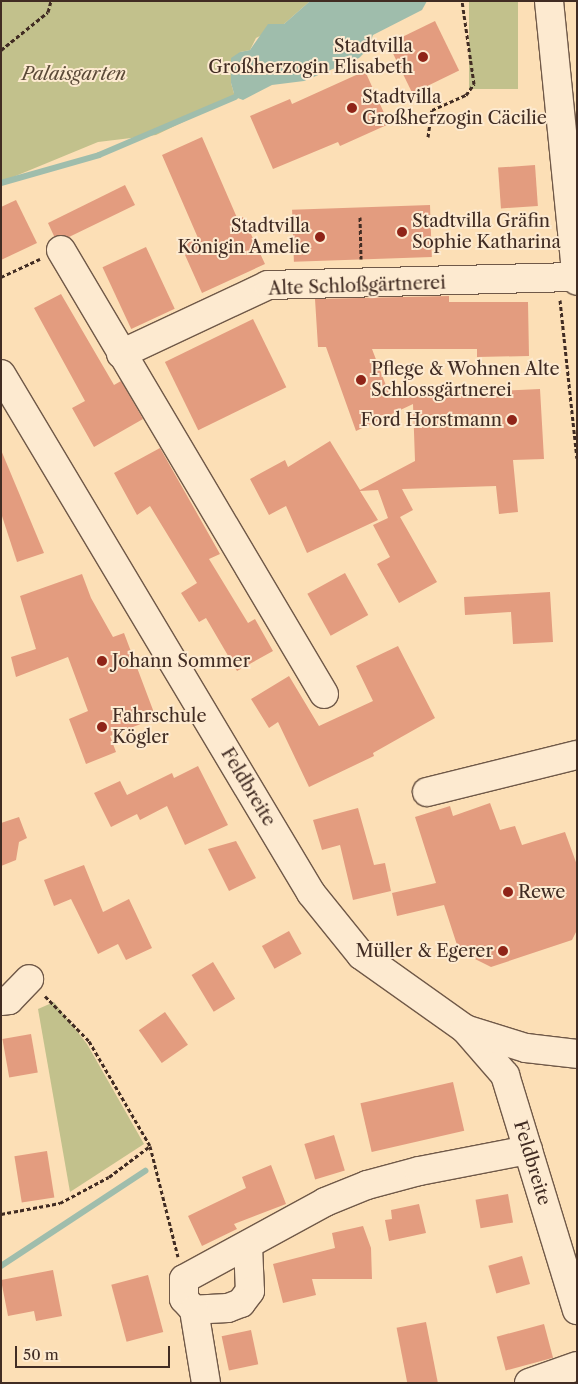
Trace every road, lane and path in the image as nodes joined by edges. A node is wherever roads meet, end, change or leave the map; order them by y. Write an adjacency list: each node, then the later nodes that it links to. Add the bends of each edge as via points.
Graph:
1 (51, 1): 4 (path, via 48,12)
2 (462, 1): 5 (path, via 474,84 466,95 432,110)
3 (549, 1): 9 (street)
4 (1, 50)
5 (428, 137)
6 (360, 217): 11 (path)
7 (62, 250): 8 (path); 12 (street)
8 (1, 277)
9 (576, 277): 10 (street); 11 (street, Alte Schloßgärtnerei)
10 (577, 281)
11 (362, 283): 12 (street, Alte Schloßgärtnerei, via 268,285)
12 (121, 354): 14 (street)
13 (1, 374): 19 (street, Feldbreite, via 311,893 361,955)
14 (324, 694)
15 (577, 755): 16 (street)
16 (427, 792)
17 (29, 979): 18 (street, via 10,1000); 21 (path, via 89,1042)
18 (1, 1001)
19 (466, 1029): 20 (street, Feldbreite, via 526,1048); 22 (street, Feldbreite, via 505,1075)
20 (577, 1054)
21 (150, 1146): 23 (path, via 108,1177 60,1203); 25 (path)
22 (528, 1150): 24 (street, via 419,1171 367,1185 325,1202); 27 (street, Feldbreite)
23 (1, 1214)
24 (248, 1246): 25 (street); 26 (street, via 250,1291 241,1303 228,1308)
25 (184, 1279): 26 (street, via 184,1298)
26 (194, 1310): 29 (street)
27 (577, 1310)
28 (577, 1366): 30 (street)
29 (206, 1383)
30 (529, 1383)

